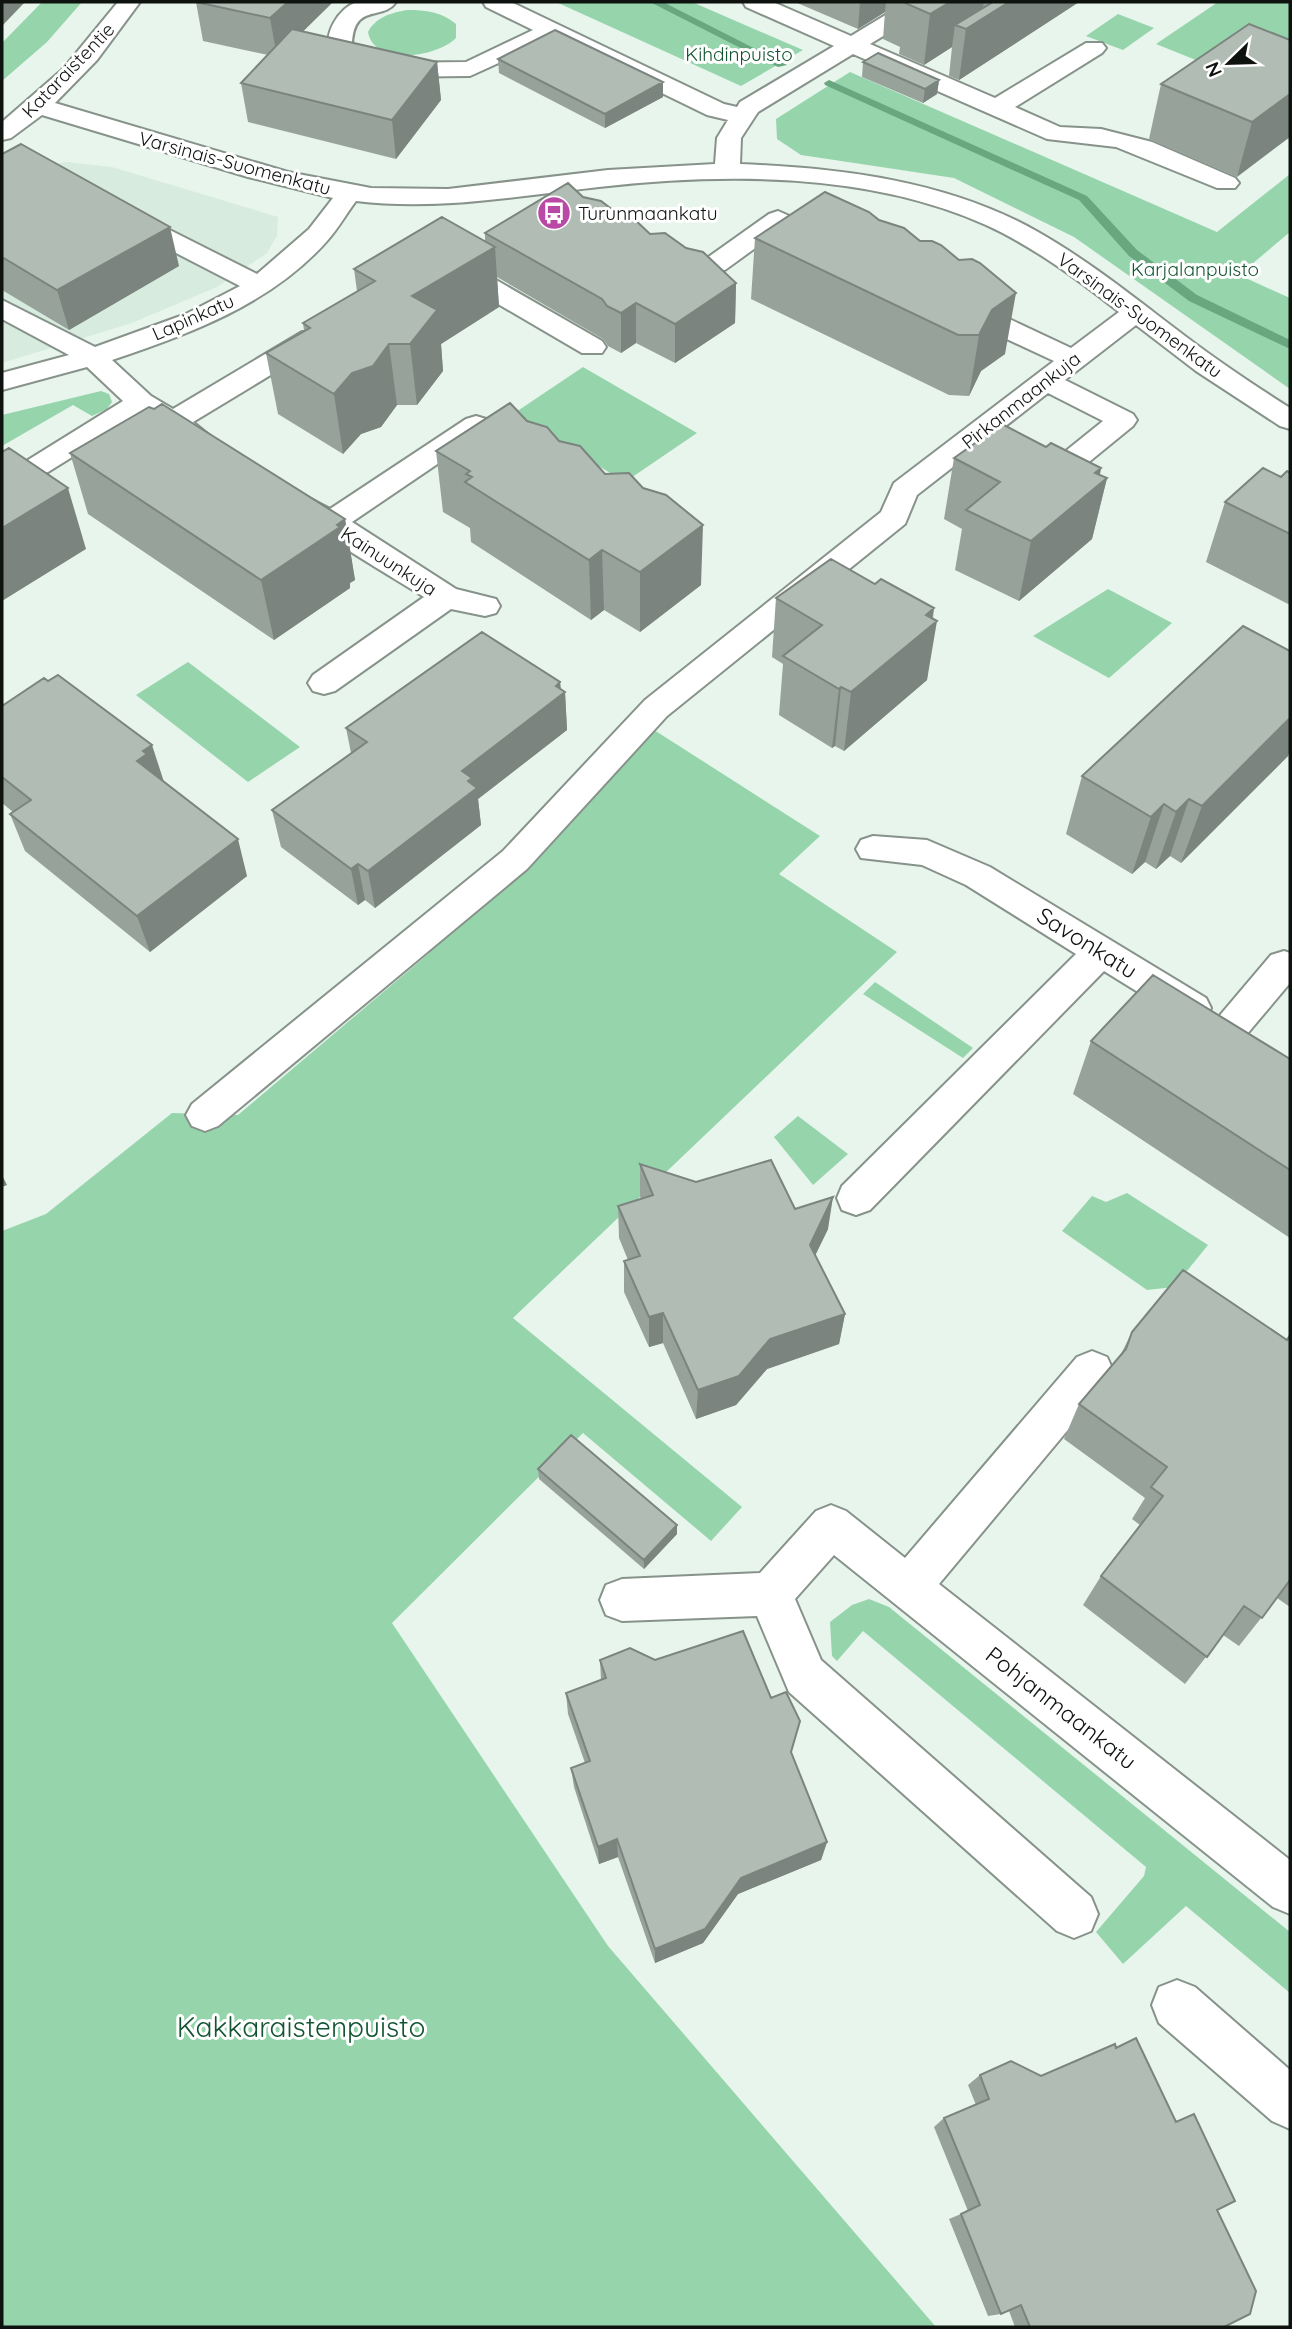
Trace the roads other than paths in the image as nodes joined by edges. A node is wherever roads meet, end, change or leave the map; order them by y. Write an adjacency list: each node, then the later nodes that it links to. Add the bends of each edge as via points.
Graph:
1 (129, 2): 11 (street, Kataraistentie)
2 (385, 2): 6 (street, via 355,13 342,25 339,39 340,50 358,63 382,70 470,69)
3 (494, 2): 6 (street)
4 (754, 2): 7 (street)
5 (923, 2): 7 (street)
6 (553, 29): 13 (street, via 716,110)
7 (853, 46): 10 (street); 13 (street, via 749,107)
8 (1094, 48): 12 (street)
9 (946, 64): 10 (street)
10 (925, 77): 12 (street)
11 (38, 106): 14 (street, Kataraistentie); 17 (street, Varsinais-Suomenkatu)
12 (996, 108): 16 (street, via 1056,134 1099,134 1147,148)
13 (743, 116): 15 (street, via 729,138)
14 (2, 133)
15 (727, 172): 17 (street, Varsinais-Suomenkatu, via 620,177 454,195); 25 (street, Varsinais-Suomenkatu, via 851,182 963,207 1058,254)
16 (1226, 183)
17 (348, 194): 22 (street, Lapinkatu, via 305,251)
18 (104, 206): 22 (street)
19 (852, 255): 20 (street, via 778,219)
20 (716, 264)
21 (430, 268): 27 (street, via 443,260)
22 (259, 285): 28 (street, Lapinkatu, via 216,309)
23 (939, 296): 29 (street)
24 (2, 308): 28 (street)
25 (1137, 311): 29 (street, Pirkanmaankuja); 33 (street, Varsinais-Suomenkatu, via 1206,365)
26 (335, 324): 34 (street)
27 (592, 347)
28 (93, 357): 31 (street, Lapinkatu); 32 (street)
29 (1073, 360): 30 (street, Pirkanmaankuja)
30 (1046, 381): 38 (street, via 1122,420); 49 (street, Pirkanmaankuja, via 904,490 894,517 656,708 515,860)
31 (2, 382)
32 (141, 402): 34 (street); 37 (street)
33 (1290, 420)
34 (174, 421): 36 (street)
35 (475, 425): 40 (street)
36 (218, 450)
37 (38, 466)
38 (1034, 491)
39 (286, 494): 40 (street, Kainuunkuja)
40 (330, 523): 41 (street, Kainuunkuja)
41 (446, 597): 42 (street, Kainuunkuja); 43 (street)
42 (485, 606)
43 (324, 683)
44 (873, 849): 45 (street, Savonkatu, via 927,853 978,876)
45 (1101, 951): 47 (street, Savonkatu); 50 (street)
46 (1284, 965): 47 (street)
47 (1229, 1030): 48 (street, Savonkatu)
48 (1260, 1049)
49 (205, 1115)
50 (856, 1198)
51 (1091, 1370): 52 (street)
52 (909, 1587): 53 (street, Pohjanmaankatu, via 831,1526); 55 (street, Pohjanmaankatu)
53 (770, 1594): 54 (street); 56 (street, via 805,1676)
54 (622, 1600)
55 (1290, 1890)
56 (1074, 1914)
57 (1177, 2006): 58 (street)
58 (1290, 2103)

